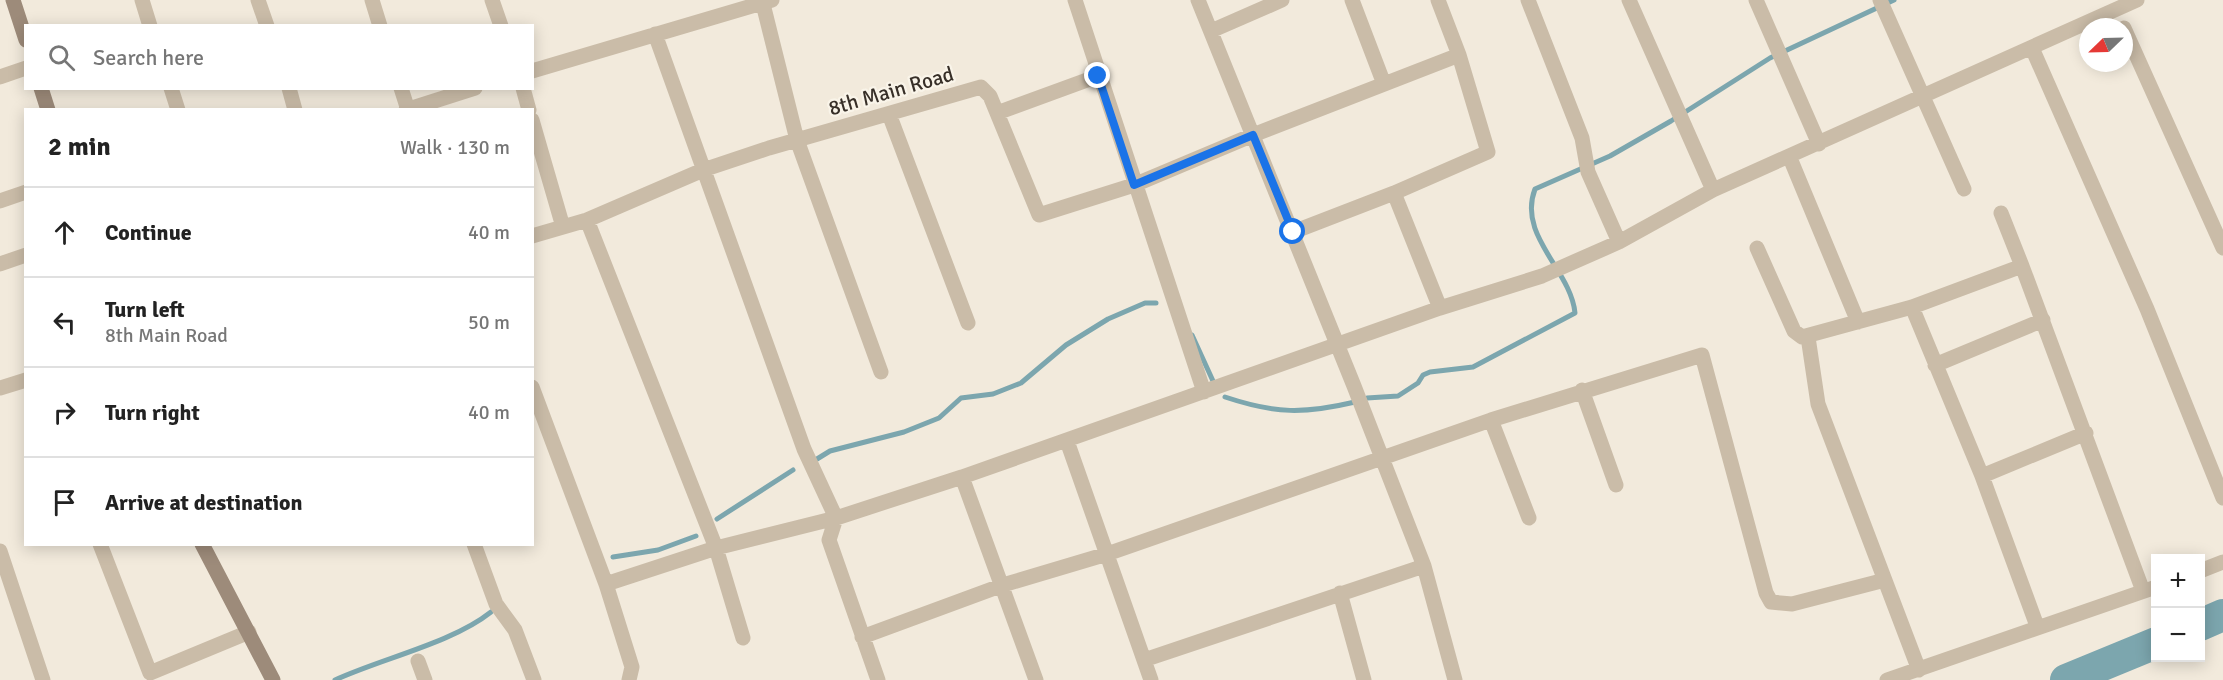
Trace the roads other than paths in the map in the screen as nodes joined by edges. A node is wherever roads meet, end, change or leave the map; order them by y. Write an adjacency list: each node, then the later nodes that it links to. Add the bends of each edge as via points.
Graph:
1 (13, 0): 24 (main road)
2 (141, 0): 19 (street)
3 (258, 0): 20 (street)
4 (372, 0): 21 (street)
5 (492, 0): 22 (street)
6 (1075, 0): 31 (street)
7 (1198, 0): 23 (street)
8 (1282, 0): 23 (street)
9 (1352, 0): 33 (street)
10 (1438, 0): 28 (street)
11 (1528, 0): 66 (street, via 1582,138 1588,171)
12 (1629, 0): 57 (street)
13 (1756, 0): 52 (street)
14 (2137, 0): 17 (street)
15 (766, 1): 25 (street); 51 (street)
16 (1882, 5): 40 (street)
17 (2116, 10): 18 (street); 26 (street)
18 (2120, 18)
19 (149, 24)
20 (266, 24)
21 (379, 24)
22 (500, 24)
23 (1210, 31): 50 (street)
24 (24, 34)
25 (655, 34): 30 (street); 54 (street)
26 (2032, 48): 40 (street); 93 (street, via 2147,309)
27 (2133, 48): 68 (street)
28 (1459, 55): 33 (street, 8th Main Road); 59 (street, via 1488,152)
29 (24, 69): 32 (street)
30 (534, 70)
31 (1098, 76): 47 (street); 55 (street)
32 (0, 77)
33 (1384, 84): 50 (street, 8th Main Road)
34 (42, 90): 41 (main road)
35 (172, 90): 42 (street)
36 (290, 90): 43 (street)
37 (402, 90): 44 (street)
38 (469, 90): 45 (street)
39 (524, 90): 46 (street)
40 (1922, 98): 52 (street); 56 (street)
41 (47, 108)
42 (177, 108)
43 (294, 108)
44 (407, 108)
45 (410, 108)
46 (529, 108)
47 (997, 113): 48 (street, 8th Main Road, via 981,87); 55 (street, 8th Main Road, via 1039,215)
48 (889, 114): 51 (street, 8th Main Road); 76 (street)
49 (534, 127): 63 (street)
50 (1253, 135): 55 (street, 8th Main Road); 64 (street)
51 (797, 140): 54 (street, 8th Main Road); 80 (street)
52 (1818, 144): 53 (street)
53 (1790, 158): 57 (street); 75 (street)
54 (703, 170): 62 (street, 8th Main Road); 94 (street, via 804,449)
55 (1134, 185): 85 (street)
56 (1964, 189)
57 (1713, 190): 66 (street)
58 (24, 193): 60 (street)
59 (1394, 193): 64 (street); 73 (street)
60 (0, 201)
61 (2001, 213): 71 (street)
62 (587, 220): 63 (street, 8th Main Road); 99 (street)
63 (563, 227): 65 (street, 8th Main Road)
64 (1293, 232): 78 (street)
65 (534, 235)
66 (1619, 242): 73 (street, via 1542,276)
67 (1757, 248): 77 (street, via 1794,331)
68 (2223, 248)
69 (24, 256): 70 (street)
70 (0, 264)
71 (2022, 266): 72 (street); 74 (street)
72 (1912, 307): 75 (street); 79 (street)
73 (1440, 308): 78 (street)
74 (2043, 320): 79 (street); 87 (street)
75 (1858, 322): 77 (street)
76 (968, 323)
77 (1808, 337): 105 (street, via 1818,404)
78 (1337, 344): 85 (street); 89 (street)
79 (1935, 366): 90 (street)
80 (881, 372)
81 (24, 381): 82 (street)
82 (0, 388)
83 (1582, 390): 86 (street); 92 (street); 105 (street, via 1701,355 1771,602 1792,604)
84 (534, 392): 106 (street)
85 (1204, 392): 88 (street)
86 (1491, 420): 89 (street); 95 (street)
87 (2086, 433): 90 (street); 108 (street)
88 (1067, 441): 91 (street); 101 (street)
89 (1382, 459): 101 (street); 103 (street)
90 (1982, 476): 110 (street)
91 (962, 477): 94 (street); 107 (street)
92 (1616, 485)
93 (2223, 498)
94 (836, 518): 99 (street); 112 (street, via 829,540)
95 (1529, 518)
96 (101, 546): 117 (street)
97 (203, 546): 111 (main road)
98 (475, 546): 121 (street, via 496,604 515,630)
99 (716, 548): 106 (street); 113 (street)
100 (0, 551): 118 (street)
101 (1107, 554): 107 (street); 114 (street)
102 (2223, 562): 104 (street)
103 (1424, 566): 109 (street); 127 (street)
104 (2205, 569)
105 (1885, 580): 116 (street)
106 (606, 584): 122 (street, via 632,667)
107 (1003, 585): 112 (street); 124 (street)
108 (2149, 589): 110 (street)
109 (1340, 593): 114 (street); 126 (street)
110 (2037, 626): 116 (street)
111 (249, 632): 117 (street); 119 (main road)
112 (862, 637): 123 (street)
113 (743, 638)
114 (1144, 660): 125 (street)
115 (418, 661): 120 (street)
116 (1919, 670): 128 (street)
117 (152, 676)
118 (43, 680)
119 (273, 680)
120 (425, 680)
121 (534, 680)
122 (629, 680)
123 (878, 680)
124 (1035, 680)
125 (1151, 680)
126 (1364, 680)
127 (1455, 680)
128 (1887, 680)

